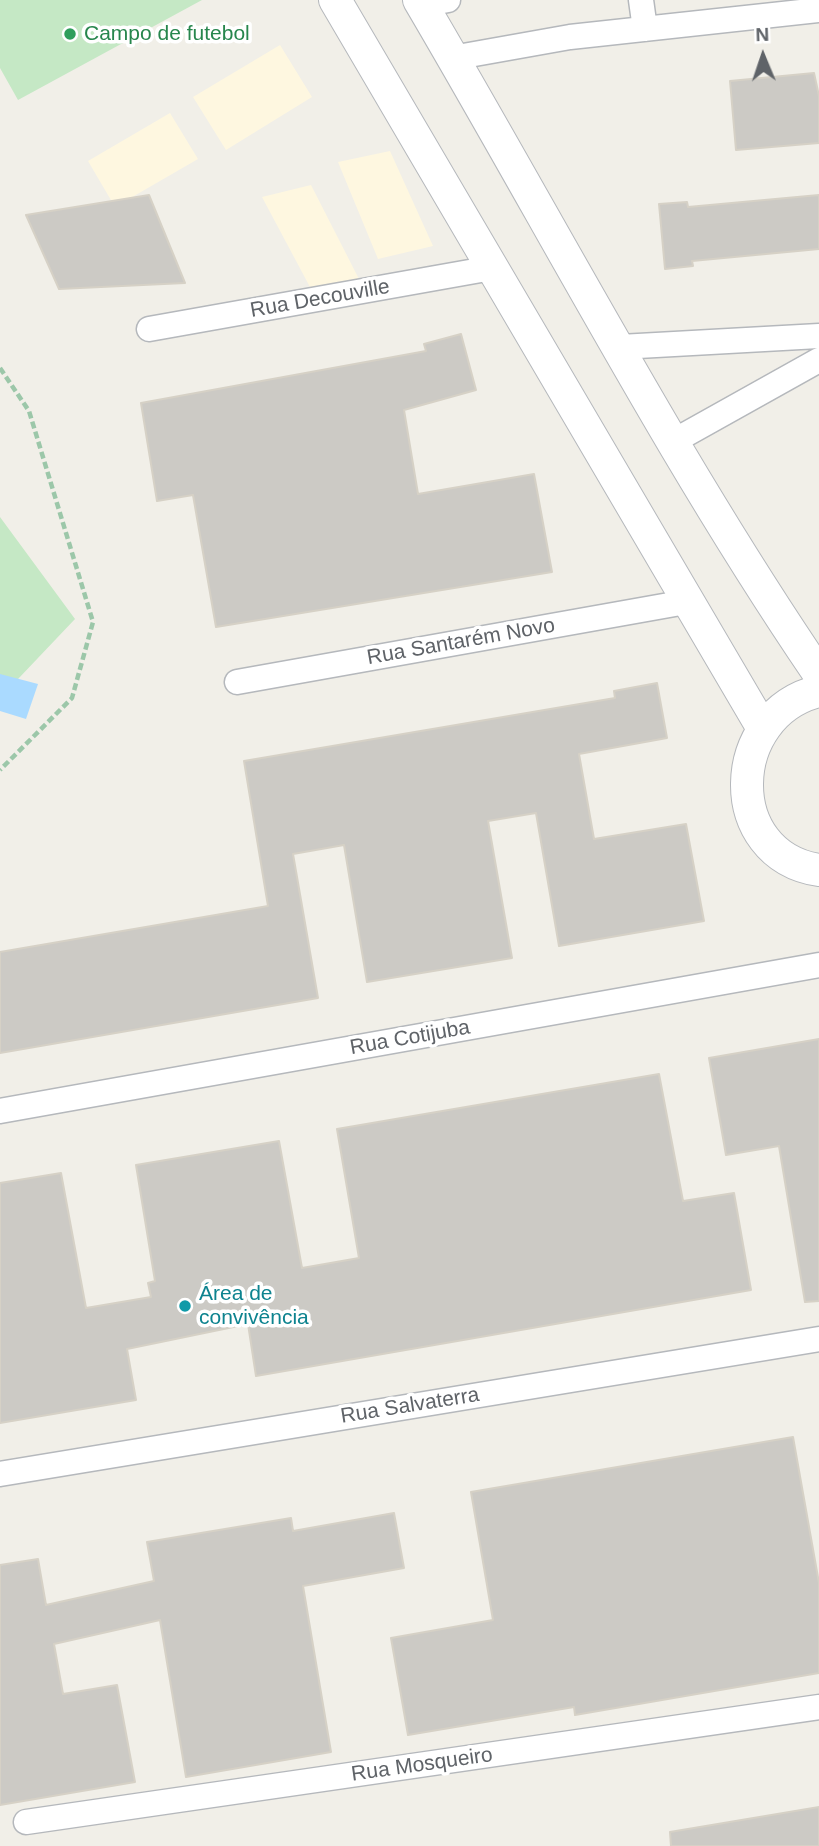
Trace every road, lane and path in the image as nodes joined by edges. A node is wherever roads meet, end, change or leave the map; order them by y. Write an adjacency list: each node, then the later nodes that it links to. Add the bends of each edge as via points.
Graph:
1 (335, 0): 7 (street)
2 (641, 0): 5 (street)
3 (429, 2): 6 (street)
4 (819, 10): 5 (street)
5 (645, 29): 6 (street)
6 (452, 58): 10 (street)
7 (492, 268): 8 (street, Rua Decouville); 14 (street)
8 (149, 329)
9 (819, 336): 10 (street)
10 (620, 347): 13 (street)
11 (819, 360): 13 (street)
12 (0, 368): 19 (path, via 29,411 93,622 72,698)
13 (674, 441): 15 (street)
14 (686, 602): 16 (street, Rua Santarém Novo); 18 (street)
15 (819, 674)
16 (237, 682)
17 (819, 691): 18 (street, via 780,708)
18 (762, 727): 20 (street, via 748,763 750,811 764,836 785,857)
19 (0, 770)
20 (819, 870)
21 (819, 965): 22 (street, Rua Cotijuba)
22 (0, 1111)
23 (819, 1339): 24 (street, Rua Salvaterra)
24 (0, 1474)
25 (819, 1707): 26 (street, Rua Mosqueiro)
26 (26, 1822)

